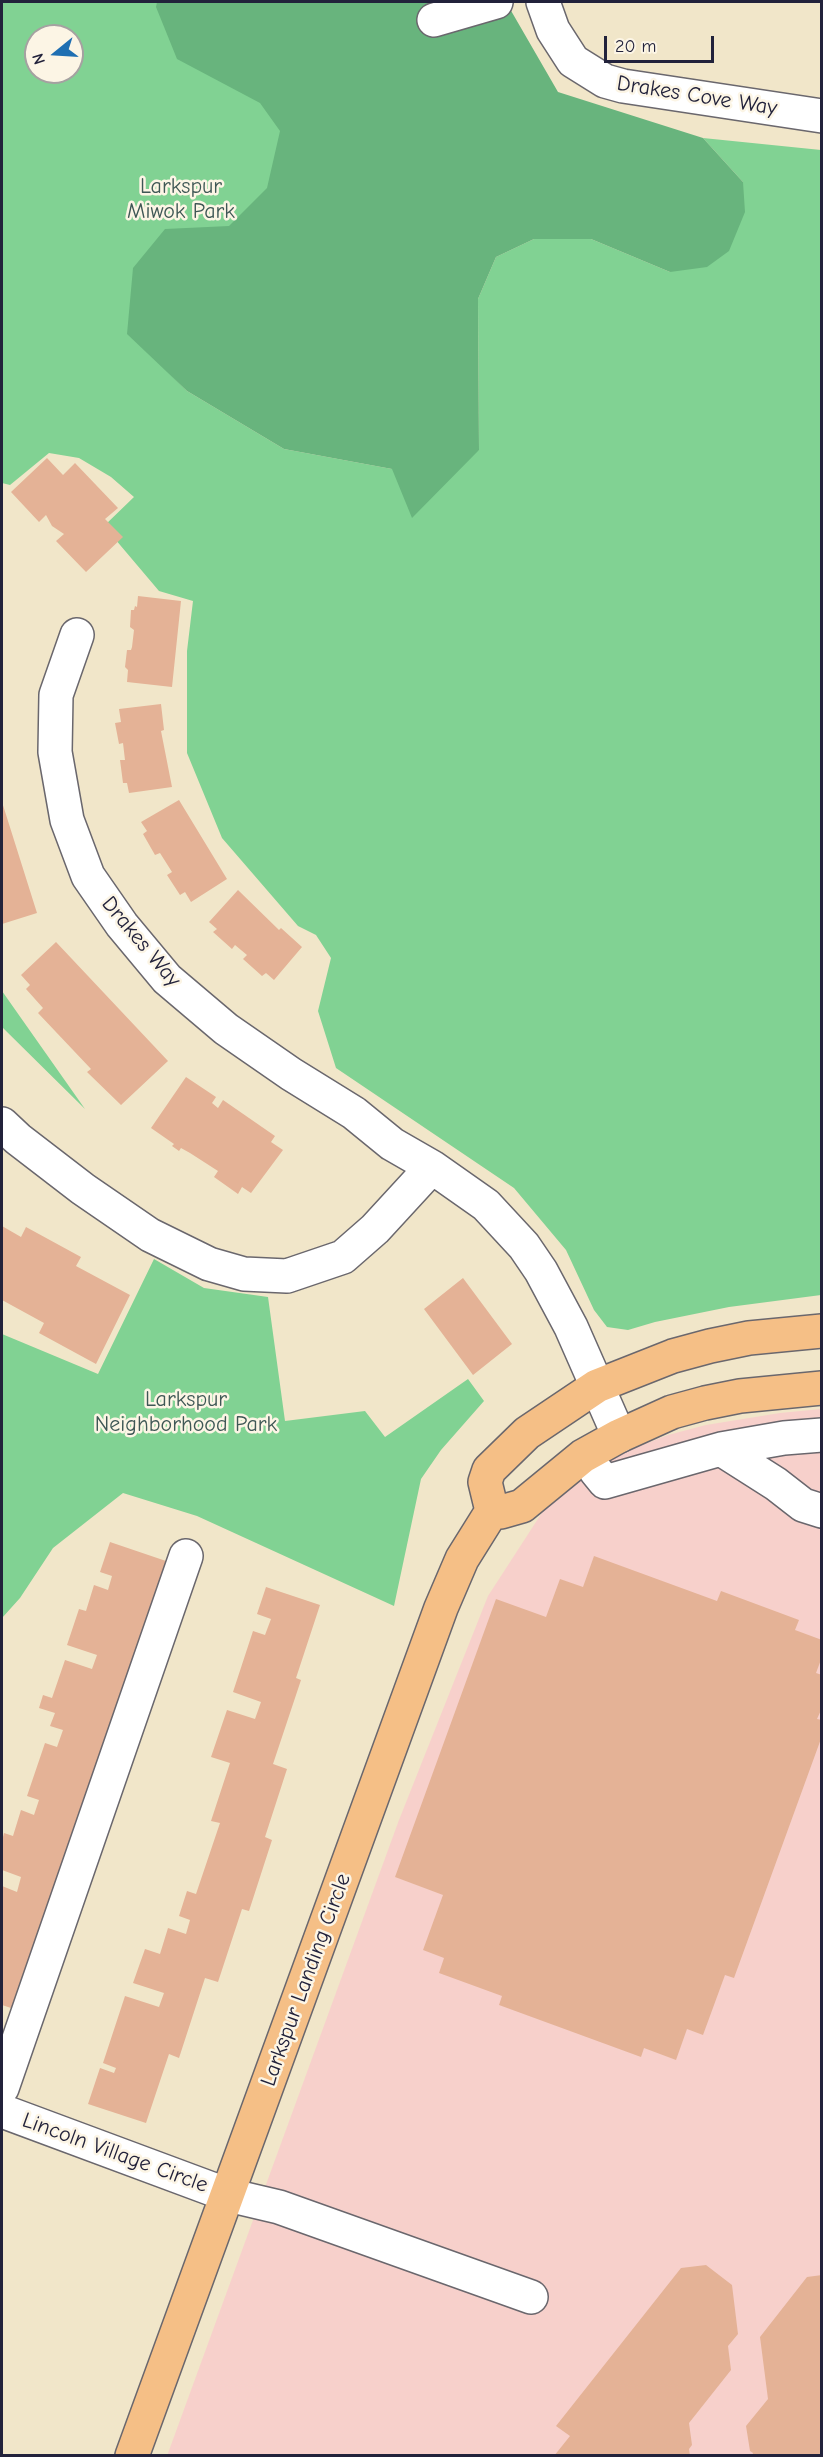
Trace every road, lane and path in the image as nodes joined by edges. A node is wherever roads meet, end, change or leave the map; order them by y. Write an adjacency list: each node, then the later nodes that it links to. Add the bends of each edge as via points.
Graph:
1 (496, 2): 3 (street)
2 (543, 2): 4 (street, Drakes Cove Way, via 553,30 573,61 605,81)
3 (434, 20)
4 (822, 116)
5 (77, 635): 7 (street, Drakes Way, via 56,695 55,752 67,820 88,876 167,979 226,1029 354,1113 392,1144)
6 (2, 1124): 7 (street, via 83,1189 150,1235 209,1264 244,1274 287,1276 343,1257 375,1229)
7 (432, 1167): 9 (street, via 486,1205 524,1246 557,1299)
8 (822, 1331): 9 (main road, via 710,1346)
9 (597, 1386): 12 (street); 15 (main road, via 527,1433 489,1470 485,1482)
10 (822, 1388): 12 (main road, via 705,1403 672,1412)
11 (822, 1435): 13 (street)
12 (619, 1436): 15 (main road, via 583,1456 522,1506)
13 (722, 1449): 14 (street, via 605,1482); 16 (street, via 803,1505)
14 (596, 1471)
15 (492, 1511): 20 (main road, Larkspur Landing Circle, via 462,1559 441,1608)
16 (822, 1511)
17 (186, 1556): 18 (street)
18 (2, 2088)
19 (2, 2111): 20 (street, Lincoln Village Circle)
20 (228, 2195): 21 (street, Lincoln Village Circle, via 279,2206); 22 (main road, Larkspur Landing Circle)
21 (531, 2297)
22 (132, 2456)

